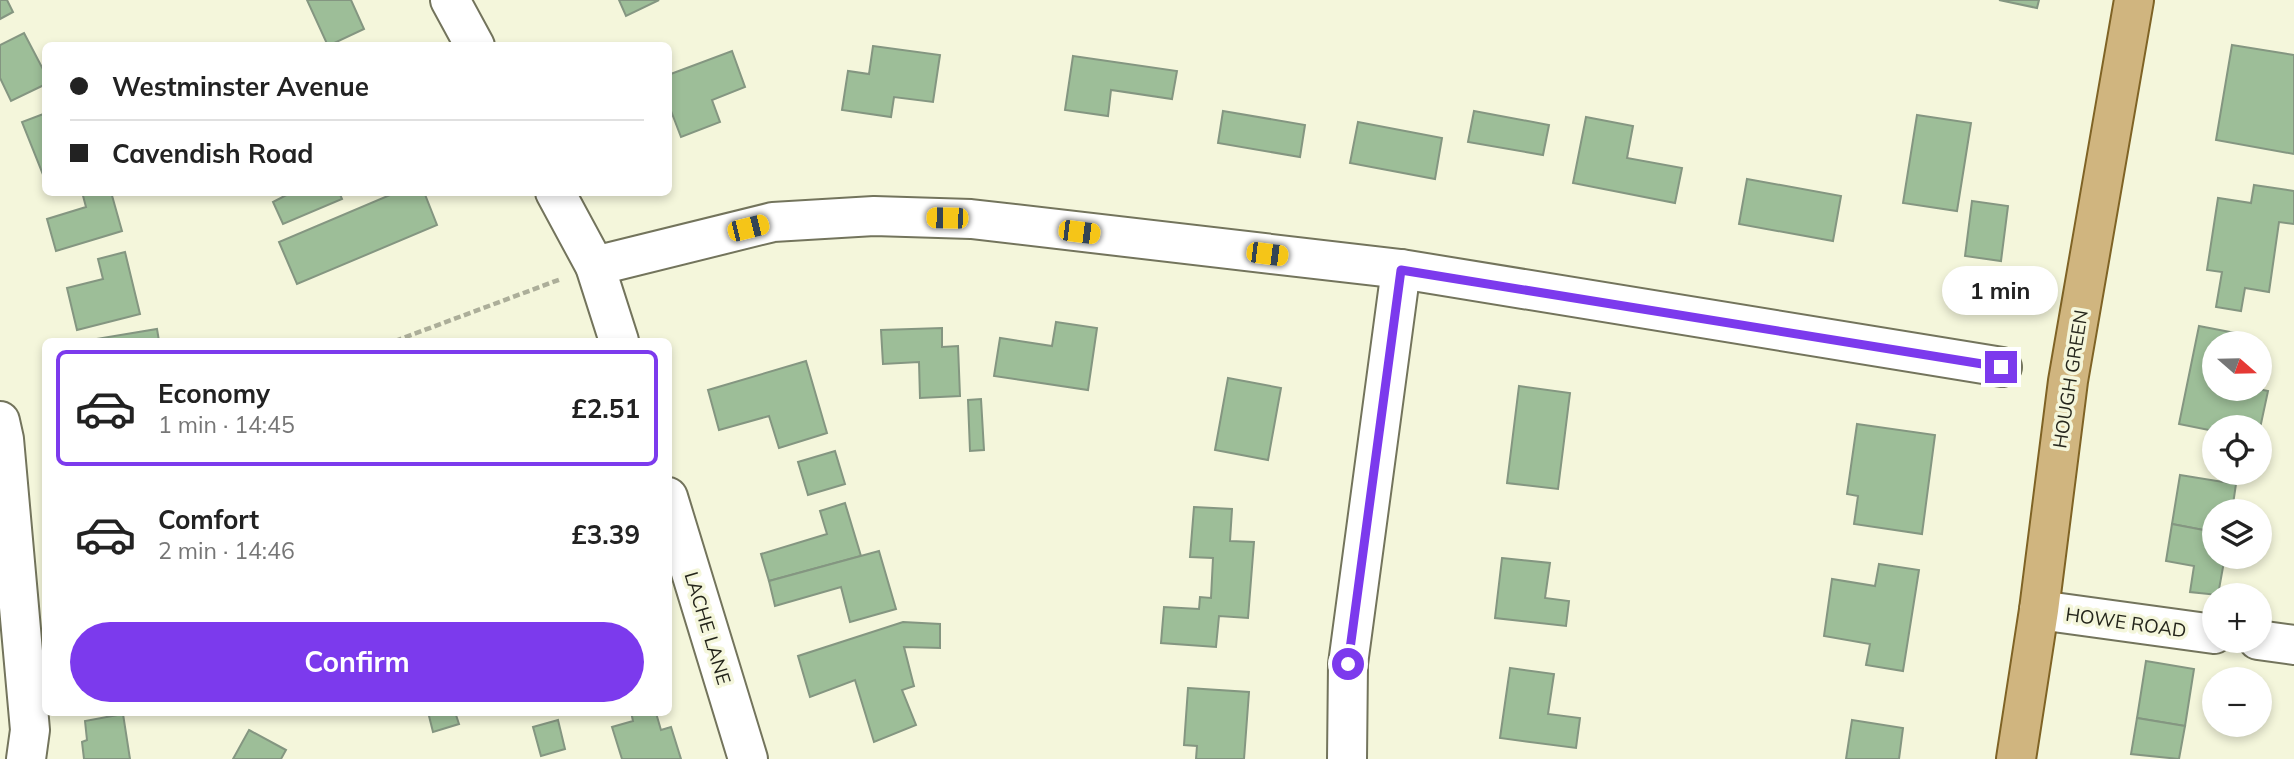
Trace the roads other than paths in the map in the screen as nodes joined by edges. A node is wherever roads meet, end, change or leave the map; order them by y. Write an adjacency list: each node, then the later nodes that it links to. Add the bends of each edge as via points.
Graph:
1 (450, 0): 3 (street)
2 (2134, 0): 11 (main road, HOUGH GREEN, via 2068,381)
3 (473, 42)
4 (557, 196): 5 (street)
5 (595, 266): 6 (street, via 773,222 874,216 971,219); 7 (street)
6 (1401, 270): 8 (street); 18 (street, via 1348,664)
7 (618, 338)
8 (2001, 367)
9 (0, 421): 16 (street, via 30,730)
10 (672, 510): 17 (street, LACHE LANE)
11 (2039, 610): 12 (street, HOWE ROAD); 19 (main road, HOUGH GREEN)
12 (2202, 632)
13 (2272, 642): 14 (street)
14 (2294, 645)
15 (0, 758): 16 (street)
16 (26, 759)
17 (747, 759)
18 (1347, 759)
19 (2016, 759)

